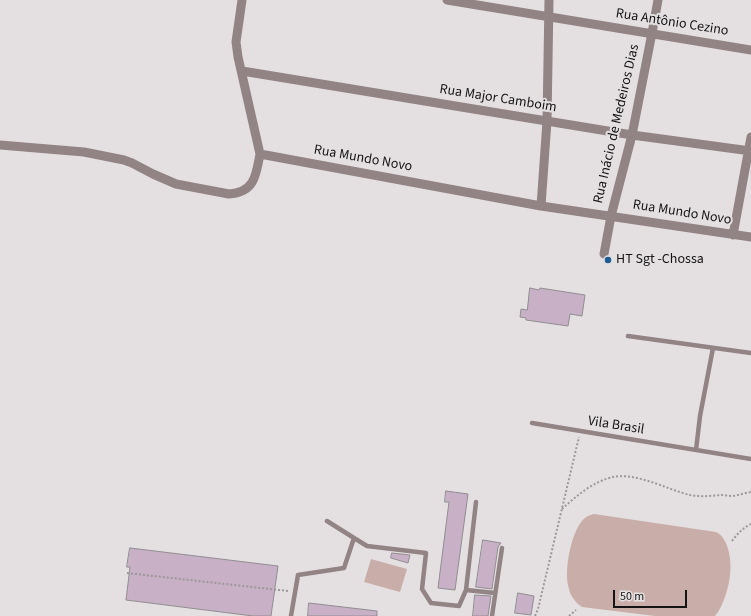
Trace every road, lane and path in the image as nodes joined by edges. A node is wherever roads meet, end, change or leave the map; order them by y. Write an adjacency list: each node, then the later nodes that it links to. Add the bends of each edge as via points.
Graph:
1 (242, 0): 8 (street, via 236,42)
2 (447, 0): 5 (street, Rua Antônio Cezino)
3 (549, 0): 5 (street)
4 (658, 0): 6 (street, Rua Inácio de Medeiros Dias)
5 (549, 18): 6 (street, Rua Antônio Cezino); 9 (street)
6 (652, 33): 7 (street, Rua Antônio Cezino); 10 (street, Rua Inácio de Medeiros Dias)
7 (751, 50)
8 (242, 71): 9 (street, Rua Major Camboim); 14 (street)
9 (547, 121): 10 (street, Rua Major Camboim); 15 (street)
10 (632, 135): 13 (street, Rua Major Camboim); 16 (street, Rua Inácio de Medeiros Dias)
11 (751, 137): 13 (street)
12 (0, 145): 14 (street, via 84,152 124,160 176,184 229,194 237,194 253,182)
13 (750, 151): 17 (street)
14 (260, 154): 15 (street, Rua Mundo Novo)
15 (541, 206): 16 (street, Rua Mundo Novo)
16 (611, 216): 17 (street, Rua Mundo Novo); 19 (street, Rua Inácio de Medeiros Dias)
17 (733, 235): 18 (street, Rua Mundo Novo)
18 (751, 237)
19 (604, 254)
20 (628, 336): 21 (lane)
21 (713, 348): 22 (lane); 25 (lane)
22 (751, 353)
23 (532, 423): 24 (lane, Vila Brasil)
24 (580, 431): 25 (lane, Vila Brasil); 29 (path)
25 (696, 450): 26 (lane, Vila Brasil)
26 (751, 459)
27 (751, 492): 29 (path, via 734,496 690,495 638,478 614,477 590,487)
28 (476, 502): 36 (lane)
29 (562, 509): 42 (path)
30 (327, 520): 32 (lane)
31 (751, 524): 33 (path)
32 (354, 538): 36 (lane, via 368,546 426,553 422,589 430,604 459,606); 37 (lane, via 344,568 298,575)
33 (732, 541)
34 (502, 548): 38 (lane)
35 (127, 573): 37 (path)
36 (466, 590): 38 (lane)
37 (295, 591): 40 (lane)
38 (495, 594): 41 (lane)
39 (576, 610): 43 (path)
40 (291, 616)
41 (492, 616)
42 (535, 616)
43 (570, 616)

